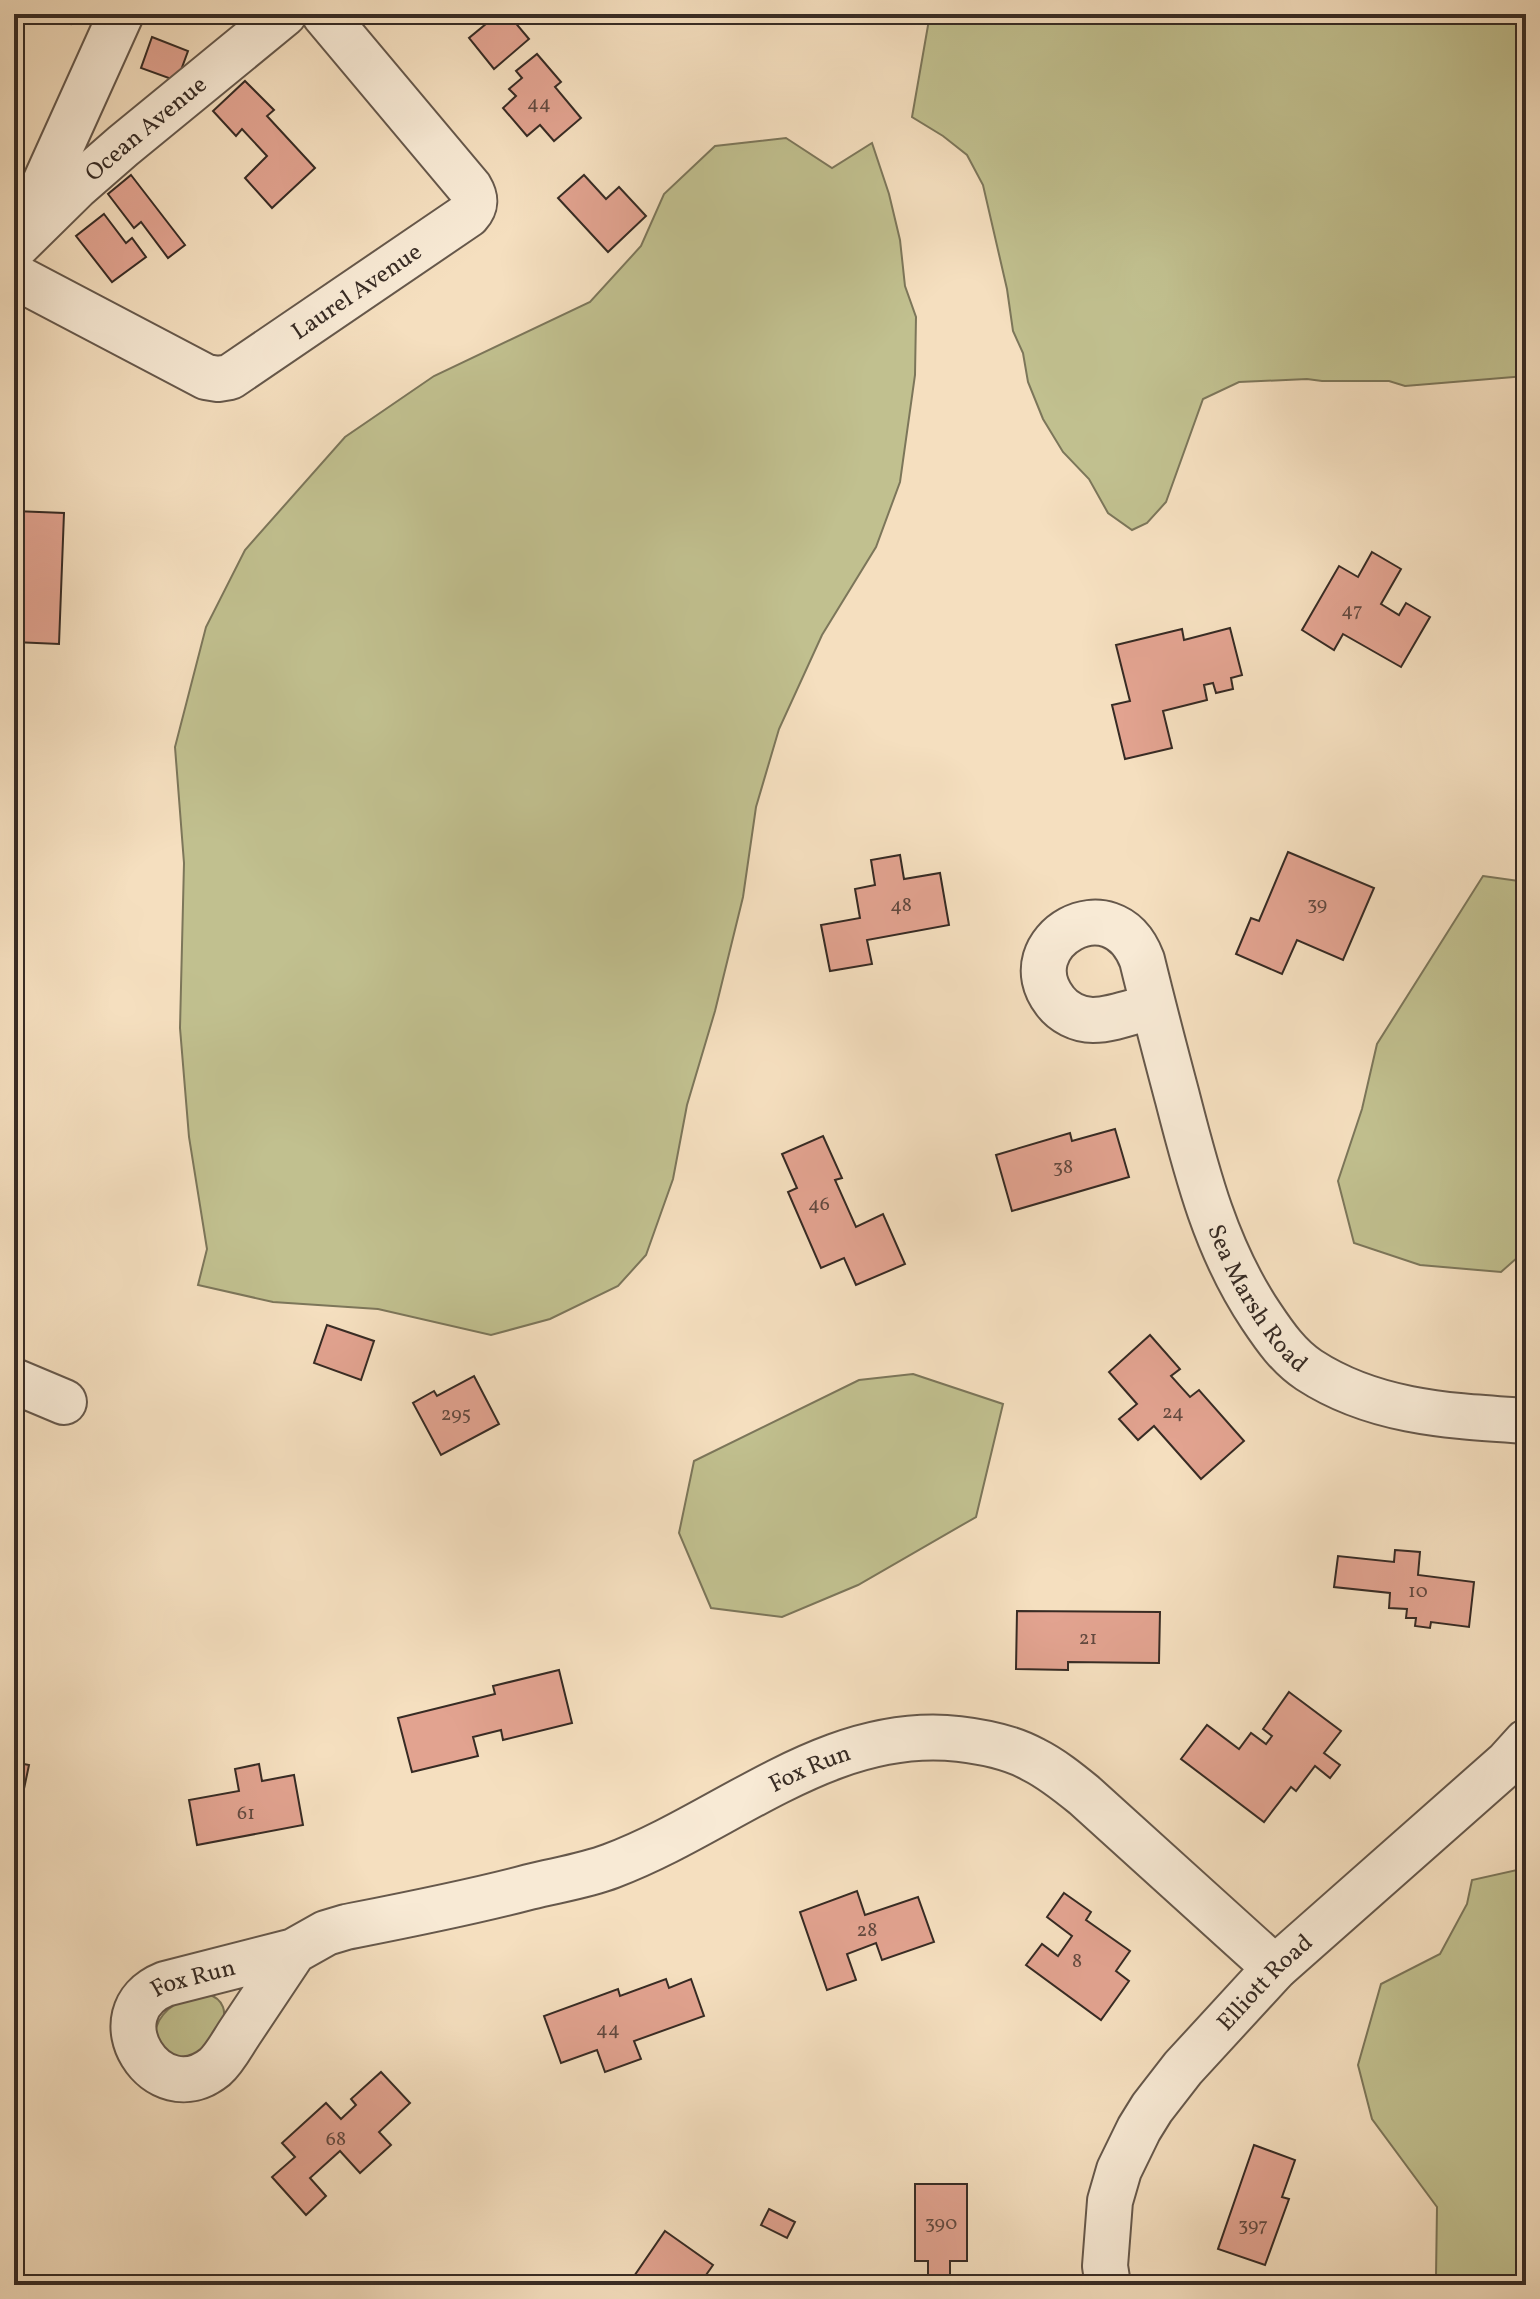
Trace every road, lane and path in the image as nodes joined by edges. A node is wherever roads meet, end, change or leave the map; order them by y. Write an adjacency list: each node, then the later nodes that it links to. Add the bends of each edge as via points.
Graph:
1 (35, 14): 5 (path)
2 (121, 14): 6 (street)
3 (284, 14): 6 (street, Ocean Avenue, via 76,187)
4 (324, 14): 6 (street, Laurel Avenue, via 470,188 475,202 468,215 230,377 218,379 206,377)
5 (75, 24)
6 (15, 256)
7 (1153, 1006): 10 (street, Sea Marsh Road, via 1212,1221 1245,1293 1282,1347 1337,1386 1404,1410)
8 (14, 1381): 9 (street)
9 (64, 1402)
10 (1526, 1421)
11 (1526, 1742): 13 (street, Elliott Road)
12 (294, 1951): 13 (street, Fox Run, via 346,1927 606,1868 849,1751 921,1737 1008,1748 1061,1777)
13 (1275, 1968): 14 (street, Elliott Road, via 1183,2068 1139,2129 1110,2201)
14 (1108, 2285)

